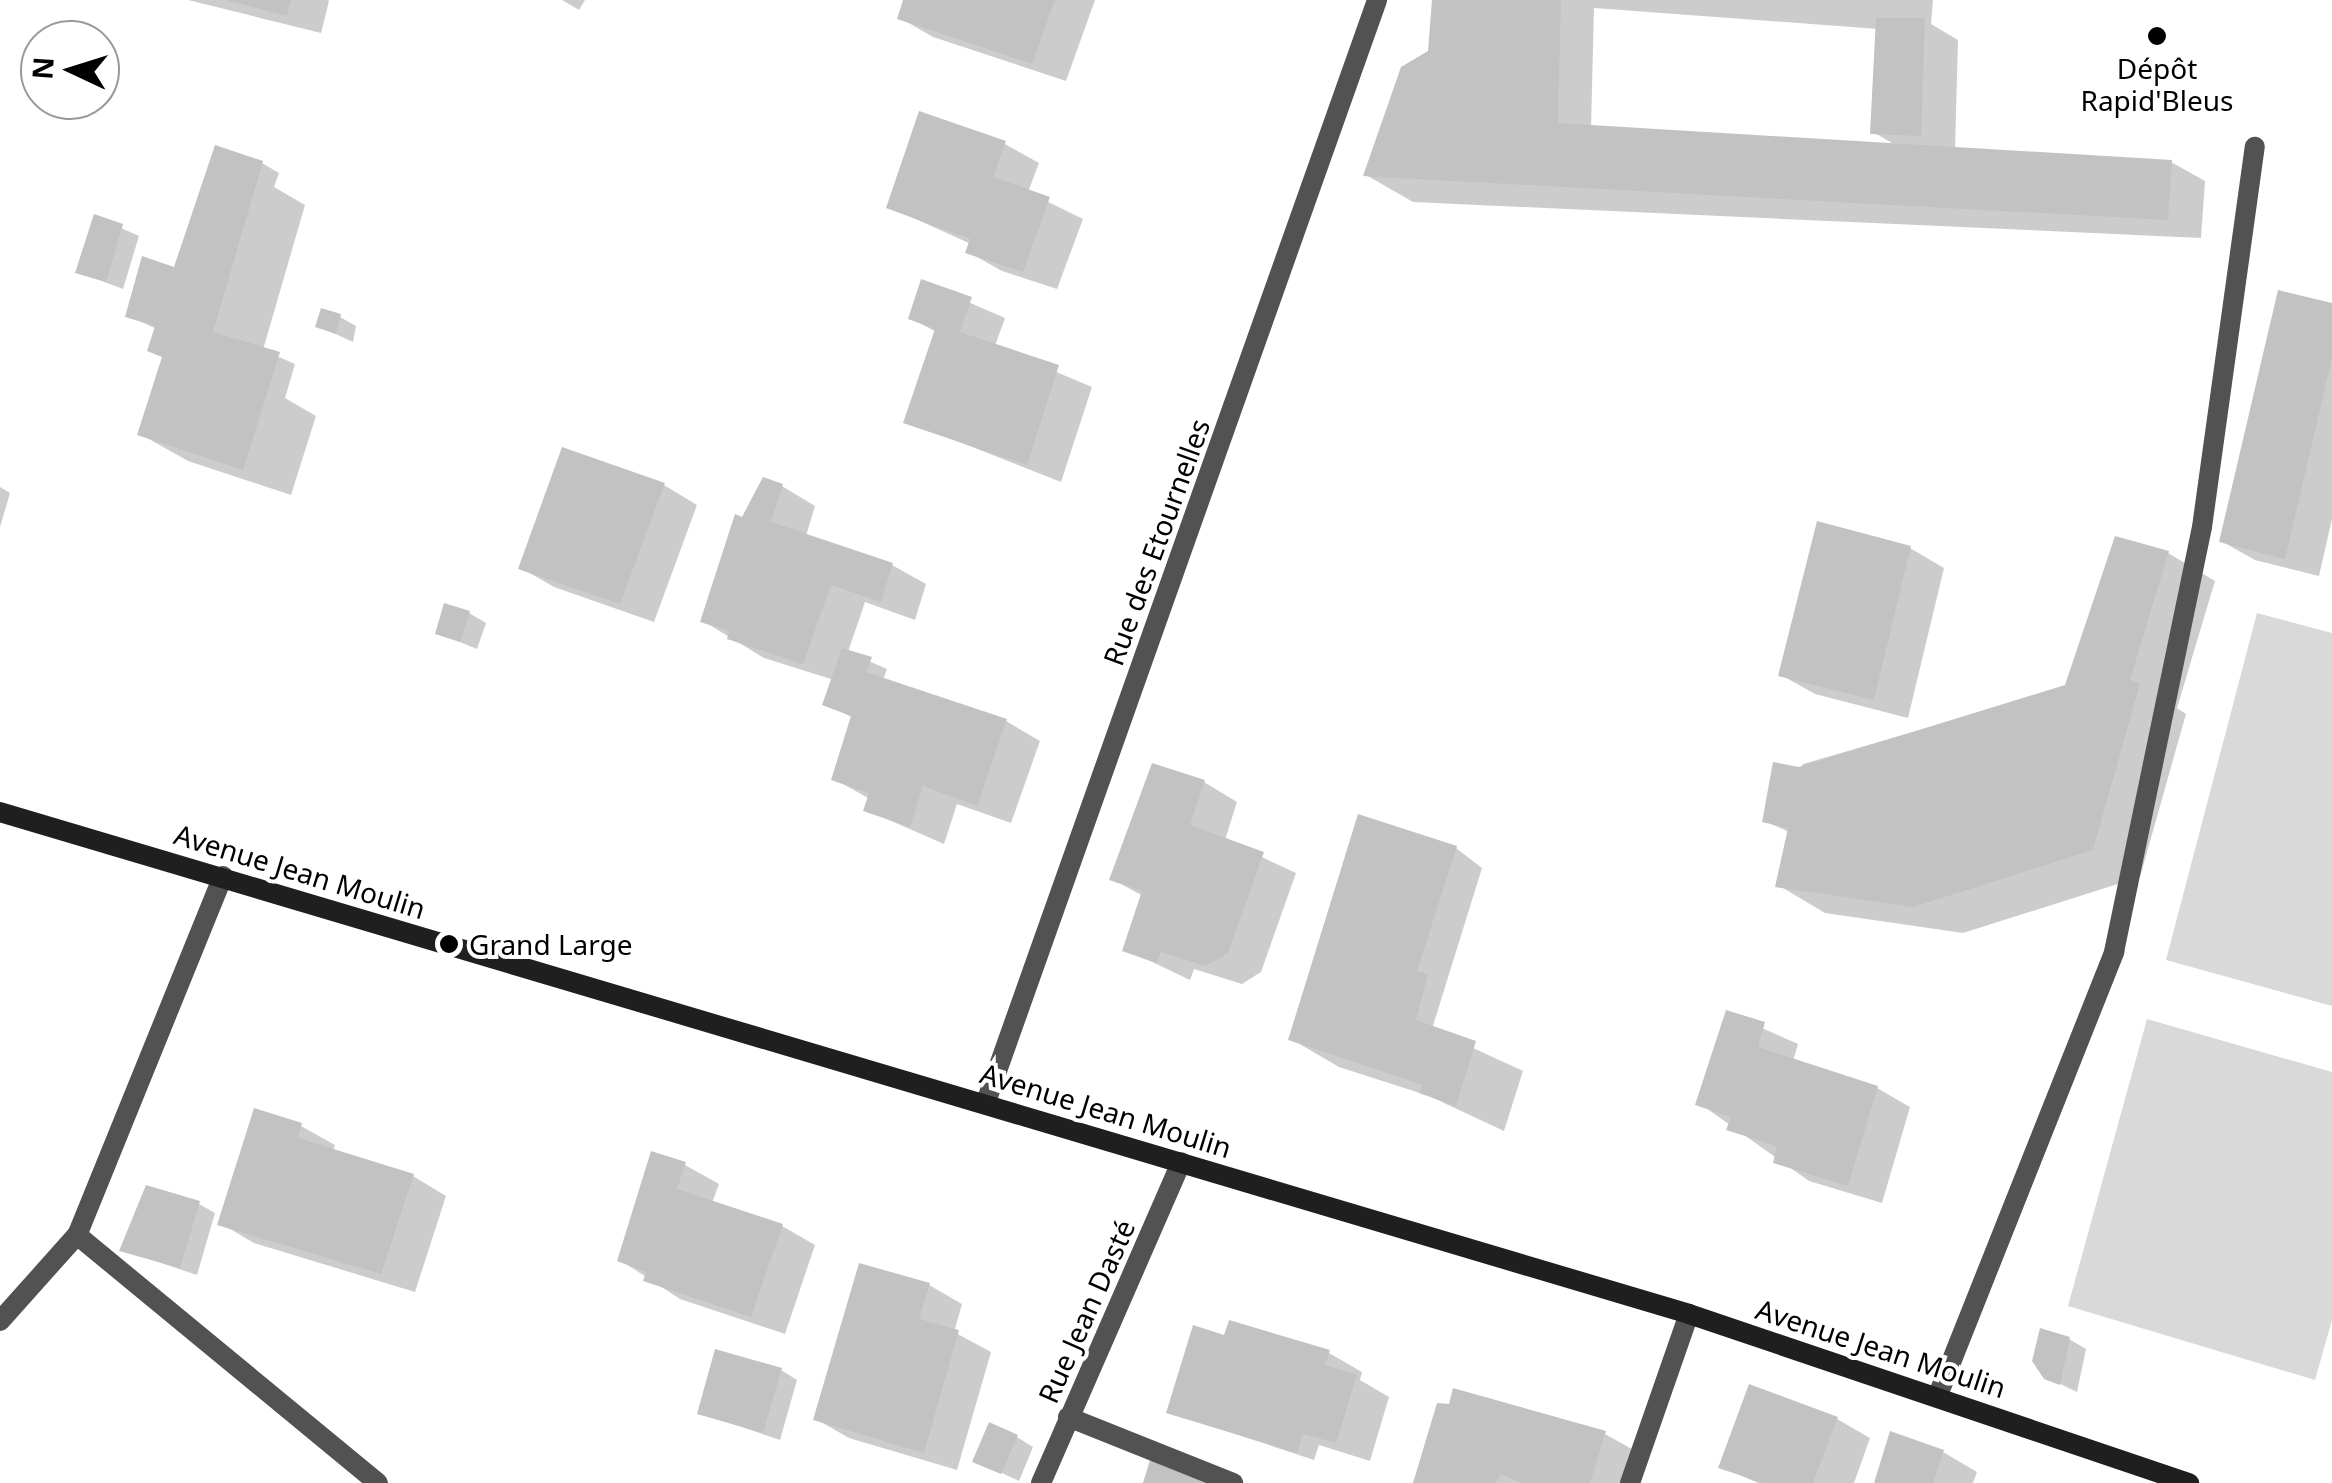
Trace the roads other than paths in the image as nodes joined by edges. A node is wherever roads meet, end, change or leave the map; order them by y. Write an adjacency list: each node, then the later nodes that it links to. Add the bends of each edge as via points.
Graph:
1 (1377, 0): 5 (street, Rue des Etournelles)
2 (2256, 147): 10 (street, via 2202,526 2114,952)
3 (0, 812): 4 (main road, Avenue Jean Moulin)
4 (224, 876): 5 (main road, Avenue Jean Moulin); 7 (street)
5 (986, 1102): 6 (main road, Avenue Jean Moulin)
6 (1181, 1162): 8 (main road, Avenue Jean Moulin); 11 (street, Rue Jean Dasté)
7 (77, 1235): 9 (street); 12 (street)
8 (1689, 1314): 10 (main road, Avenue Jean Moulin); 15 (street)
9 (0, 1321)
10 (1938, 1395): 16 (main road, Avenue Jean Moulin)
11 (1068, 1416): 13 (street, Rue Jean Dasté); 14 (street)
12 (378, 1483)
13 (1041, 1483)
14 (1234, 1483)
15 (1630, 1483)
16 (2189, 1483)

